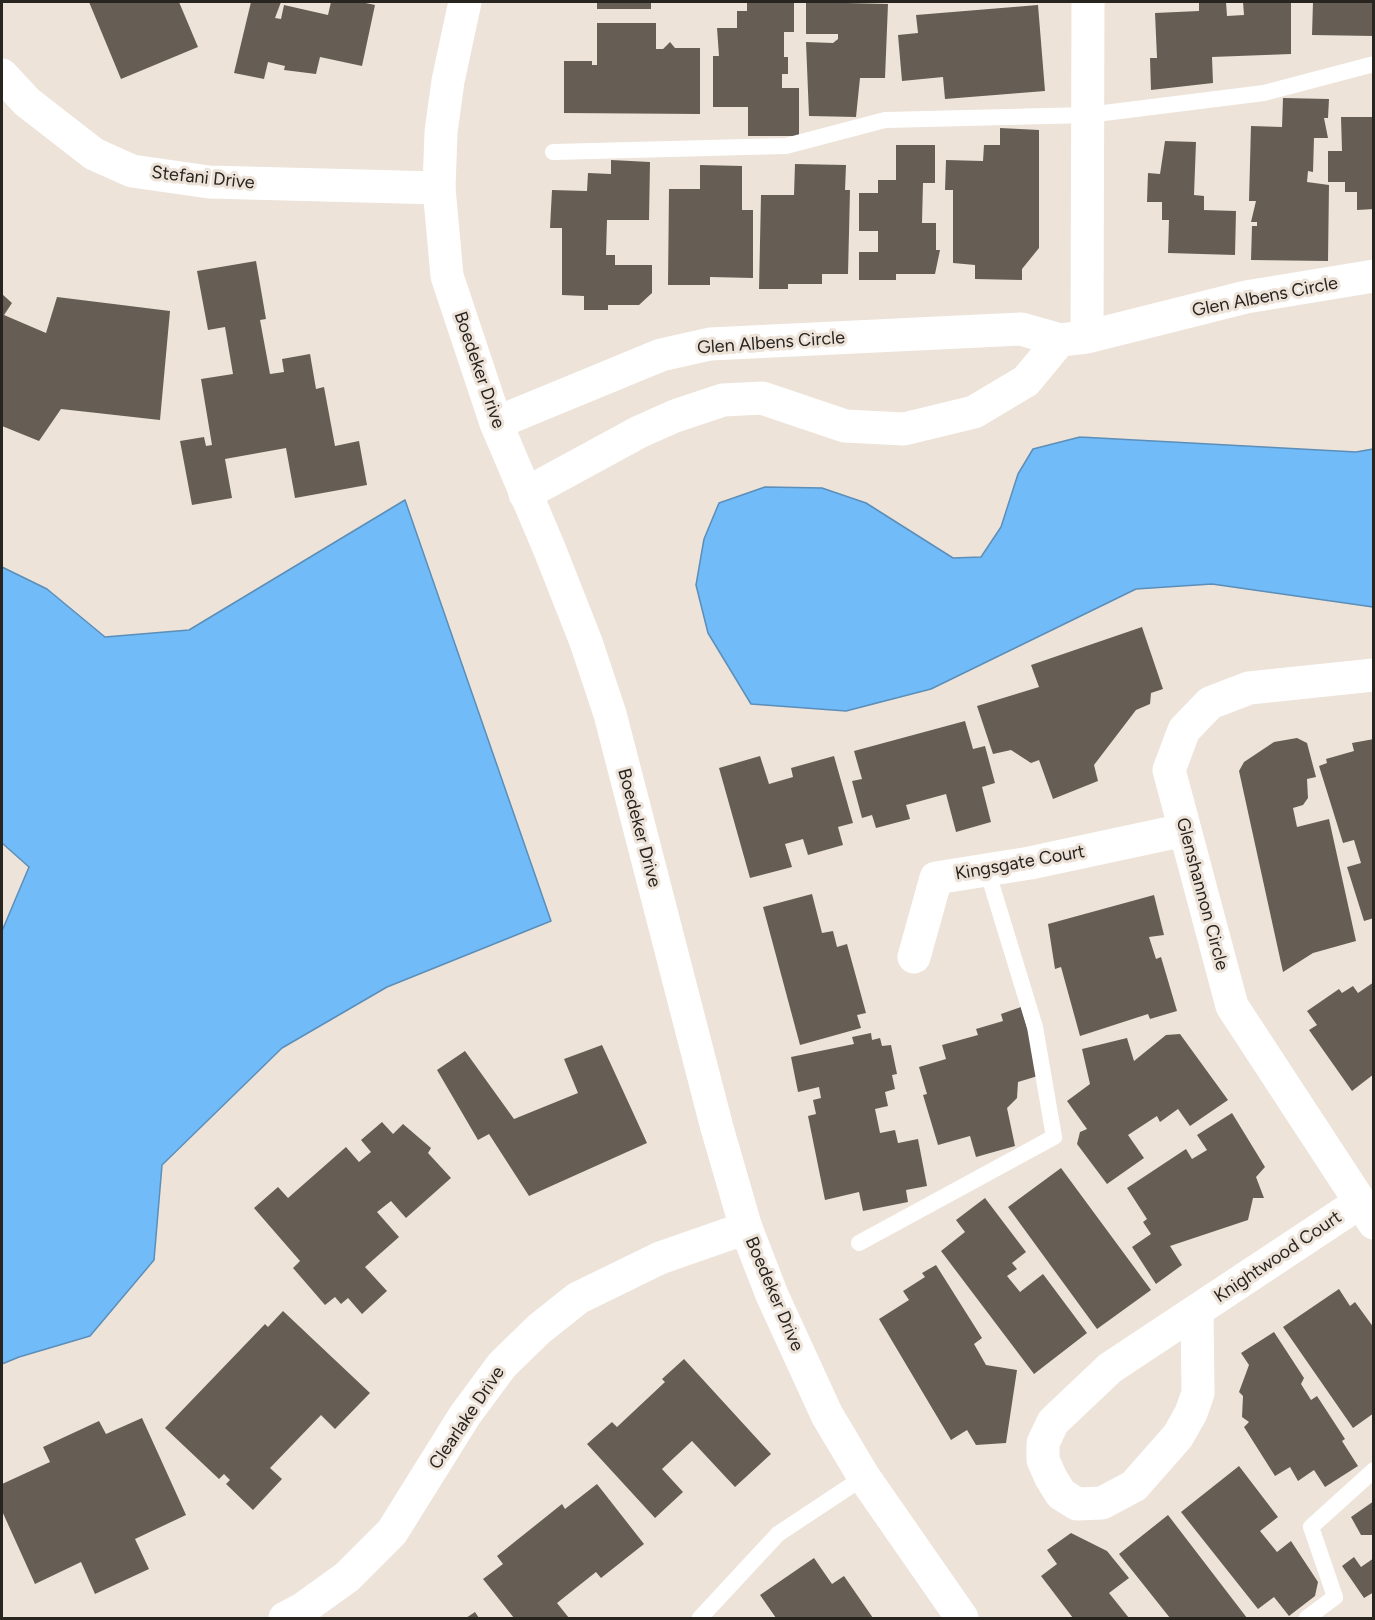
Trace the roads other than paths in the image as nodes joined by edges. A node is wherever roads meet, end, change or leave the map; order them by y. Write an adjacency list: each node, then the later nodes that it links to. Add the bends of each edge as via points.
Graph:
1 (465, 2): 7 (street, Boedeker Drive, via 448,81)
2 (1088, 2): 5 (street)
3 (1374, 64): 5 (lane, via 1264,93)
4 (2, 75): 7 (street, Stefani Drive, via 27,102 94,154 132,171 209,182)
5 (1088, 115): 6 (lane, via 885,120 786,146); 9 (street)
6 (553, 152)
7 (438, 188): 10 (street, Boedeker Drive, via 447,276)
8 (1374, 276): 9 (street, Glen Albens Circle, via 1246,297)
9 (1073, 339): 10 (street, Glen Albens Circle, via 1021,329 710,344 661,355); 11 (street, via 1026,381 974,412 904,429 881,428 845,426 762,398 723,400 639,432)
10 (496, 423): 11 (street, Boedeker Drive)
11 (525, 494): 17 (street, Boedeker Drive, via 586,642 610,714)
12 (1374, 675): 13 (street, Glenshannon Circle, via 1249,688 1210,703 1184,730 1169,770)
13 (1184, 830): 14 (street, Kingsgate Court); 16 (street, Glenshannon Circle, via 1233,1006)
14 (987, 870): 15 (street, Kingsgate Court, via 936,878); 18 (lane, via 1035,1027 1054,1137)
15 (914, 957)
16 (1366, 1213): 19 (street, Knightwood Court)
17 (746, 1228): 21 (street, Boedeker Drive, via 827,1415); 22 (street, Clearlake Drive, via 660,1258 579,1298 539,1329 502,1365 465,1415 392,1532 347,1577)
18 (859, 1243)
19 (1197, 1311): 19 (street, Knightwood Court, via 1110,1368 1053,1422 1043,1443 1043,1460 1061,1494 1077,1504 1102,1503 1134,1486 1178,1436 1198,1393)
20 (1374, 1470): 25 (lane, via 1311,1527 1335,1597)
21 (864, 1477): 23 (lane, via 778,1534); 24 (street, Boedeker Drive)
22 (285, 1618)
23 (700, 1618)
24 (962, 1618)
25 (1307, 1618)

